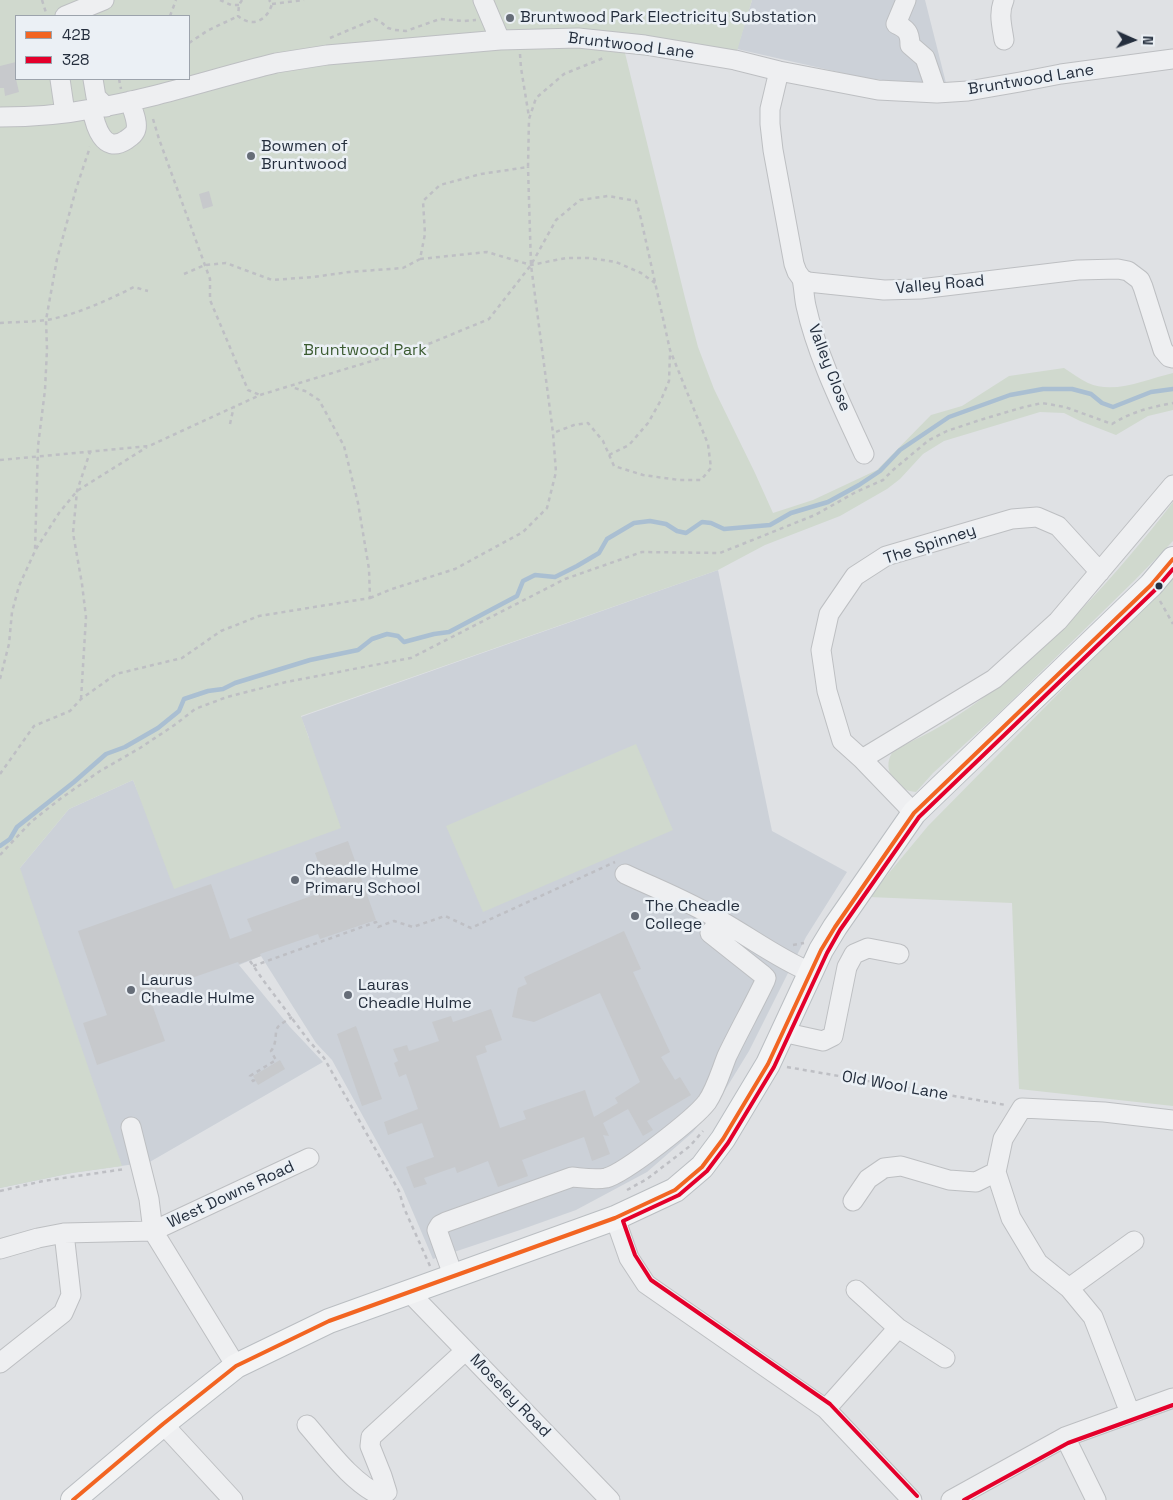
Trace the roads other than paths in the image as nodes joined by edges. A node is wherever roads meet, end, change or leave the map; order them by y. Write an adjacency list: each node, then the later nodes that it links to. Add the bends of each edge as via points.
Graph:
1 (104, 0): 5 (street)
2 (483, 0): 6 (street)
3 (906, 0): 12 (street, via 896,24 910,35 910,45 925,58)
4 (997, 3): 7 (street)
5 (77, 14)
6 (500, 40): 9 (street, Bruntwood Lane, via 578,38 614,41 735,60); 13 (street, Bruntwood Lane, via 296,59)
7 (1004, 40)
8 (1173, 59): 12 (street, Bruntwood Lane, via 968,91)
9 (779, 71): 12 (street, Bruntwood Lane, via 878,90); 17 (street, via 770,109 771,132 786,228 794,264)
10 (60, 80): 15 (street)
11 (93, 80): 14 (street)
12 (937, 92)
13 (138, 99): 14 (street, Bruntwood Lane); 14 (street, via 137,126 123,142 112,144 104,140 96,128)
14 (99, 108): 15 (street, Bruntwood Lane)
15 (65, 113): 16 (street, Bruntwood Lane)
16 (0, 117)
17 (802, 279): 18 (street, Valley Road, via 884,290 910,290 1078,270 1128,271 1140,280 1164,350); 19 (street, Valley Close, via 814,332)
18 (1173, 358)
19 (864, 454)
20 (1173, 485): 22 (street)
21 (1173, 559): 24 (main road, via 1151,585)
22 (1100, 572): 23 (street, via 1058,621 994,679); 23 (street, The Spinney, via 1058,526 1037,517 1012,519 886,556 855,576 829,614 821,650 827,691 842,741)
23 (862, 759): 24 (street, The Spinney)
24 (914, 813): 28 (main road, via 821,950)
25 (622, 867): 26 (street)
26 (721, 920): 28 (street); 40 (street, via 710,933 766,981 707,1102 656,1146 608,1178 572,1177 440,1225 437,1230)
27 (899, 954): 29 (street, via 868,948 854,954 847,967 833,1036 822,1041)
28 (803, 969): 29 (main road)
29 (782, 1032): 35 (main road, via 768,1064 723,1139 702,1167 675,1190)
30 (1173, 1120): 33 (street, via 1104,1112 1022,1108 1003,1140)
31 (131, 1126): 36 (street, via 149,1199)
32 (309, 1158): 36 (street, West Downs Road)
33 (996, 1172): 34 (street, via 976,1182 949,1180 901,1166 884,1168 868,1179); 41 (street, via 1011,1218 1038,1263)
34 (853, 1201)
35 (615, 1218): 40 (main road); 50 (street, via 629,1258 646,1284)
36 (153, 1231): 37 (street); 48 (street)
37 (64, 1233): 39 (street); 47 (street, via 71,1295 63,1313)
38 (1134, 1241): 41 (street)
39 (0, 1249)
40 (445, 1278): 43 (main road)
41 (1069, 1288): 51 (street, via 1093,1317)
42 (856, 1290): 44 (street)
43 (409, 1292): 45 (street, Moseley Road); 48 (main road, via 329,1321)
44 (898, 1328): 46 (street); 50 (street)
45 (465, 1351): 53 (street, via 371,1437 370,1446 386,1492 381,1496 355,1479); 57 (street, Moseley Road)
46 (945, 1358)
47 (0, 1363)
48 (236, 1366): 52 (main road)
49 (1173, 1398): 51 (street)
50 (826, 1409): 58 (street)
51 (1130, 1413): 54 (street)
52 (163, 1424): 55 (main road); 56 (street)
53 (306, 1425)
54 (1065, 1437): 59 (street); 60 (street)
55 (74, 1500)
56 (233, 1500)
57 (610, 1500)
58 (912, 1500)
59 (951, 1500)
60 (1096, 1500)

